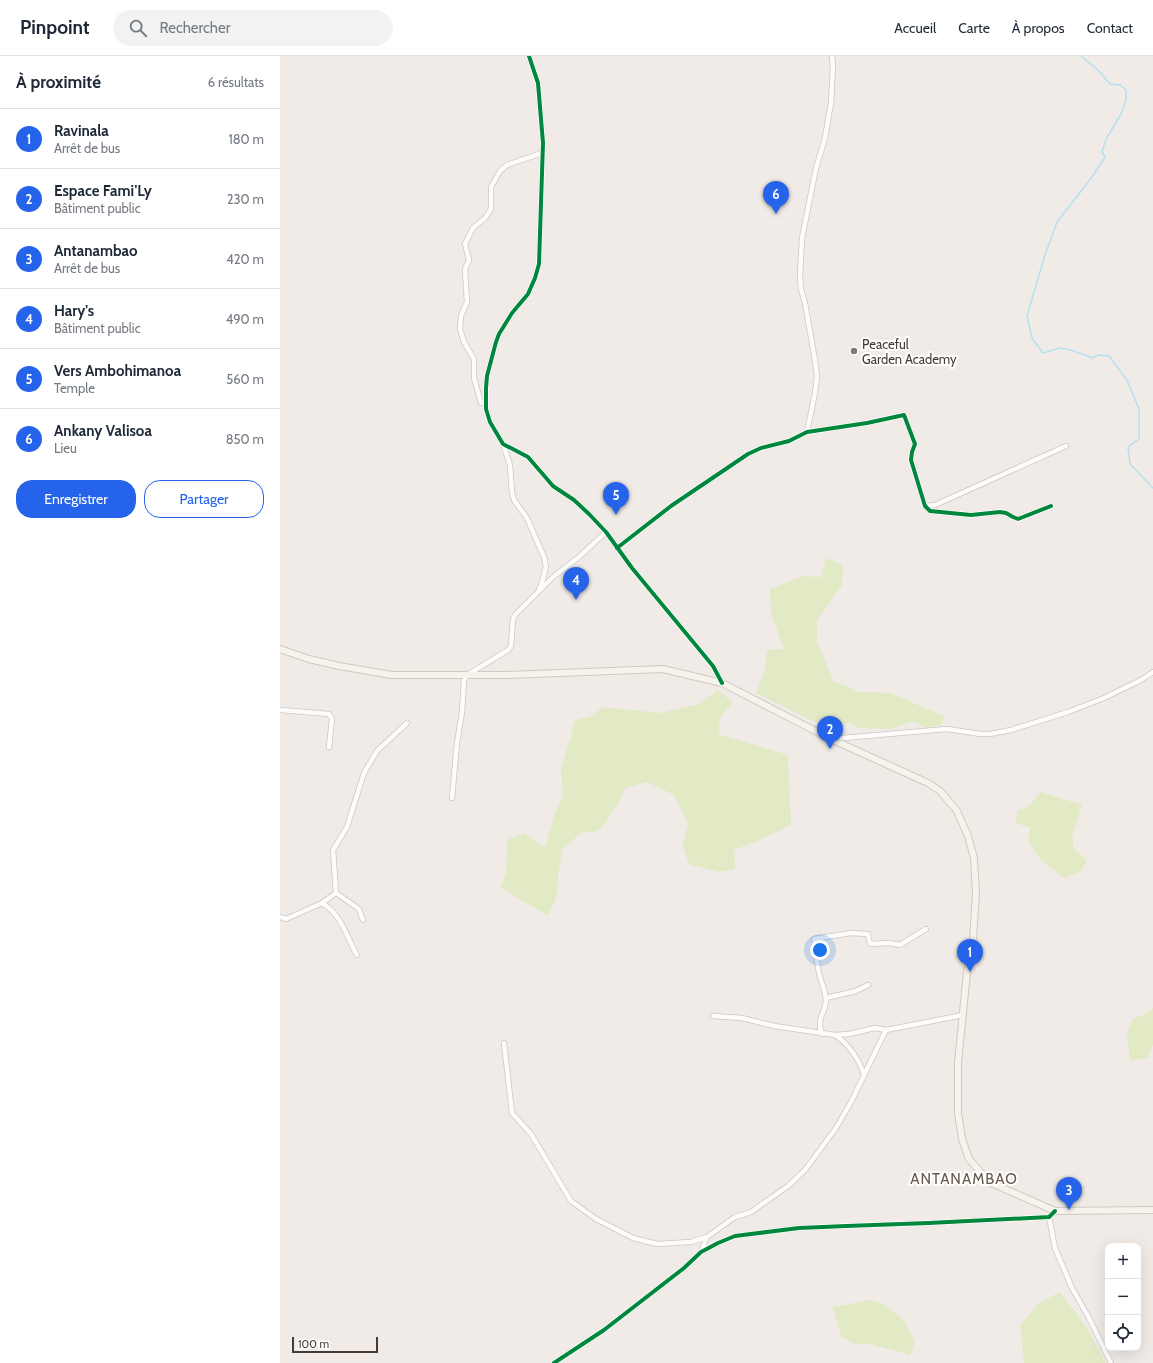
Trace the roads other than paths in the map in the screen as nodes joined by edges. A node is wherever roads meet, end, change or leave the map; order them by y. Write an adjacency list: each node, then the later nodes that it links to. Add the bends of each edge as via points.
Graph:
1 (529, 56): 3 (street, via 538,83)
2 (832, 56): 5 (street, via 831,103 802,238 801,289 816,377)
3 (542, 153): 4 (street, via 507,165 500,170 491,187 491,209 473,228 464,244 469,260 465,269 467,302 461,316 460,329 474,359 474,378); 6 (street, via 539,264 528,294 512,312 499,334 487,376 486,409 490,422)
4 (481, 403)
5 (807, 432): 8 (street, via 904,415 915,444 912,460); 11 (street, via 789,441 748,454 671,506)
6 (503, 444): 10 (street, via 528,457 553,486 574,500); 12 (street, via 510,465 514,500 527,518 544,557 546,566)
7 (1066, 446): 8 (street, via 934,505)
8 (925, 506): 9 (street, via 930,511 944,514 1000,512 1018,519)
9 (1051, 506)
10 (606, 532): 11 (street); 12 (street)
11 (617, 548): 16 (street, via 713,666)
12 (537, 594): 15 (street, via 515,615 511,646 508,650)
13 (280, 649): 15 (main road, via 308,659 392,675)
14 (1153, 672): 19 (street, via 1104,698 1011,730 980,734 948,729)
15 (467, 675): 16 (main road, via 663,669); 21 (street, via 464,681)
16 (722, 683): 19 (main road)
17 (280, 710): 20 (street, via 329,714 332,719)
18 (407, 723): 22 (street, via 377,751 364,772 347,827 333,850)
19 (832, 739): 30 (main road, via 928,783 949,800 961,818 972,850 976,894)
20 (329, 747)
21 (452, 798)
22 (336, 893): 23 (street); 25 (street, via 359,909)
23 (322, 903): 24 (street, via 286,919); 27 (street, via 330,908 341,922)
24 (280, 917)
25 (363, 920)
26 (926, 929): 29 (street, via 900,945 870,944 868,934 850,933 814,939)
27 (357, 955)
28 (868, 985): 29 (street, via 856,991)
29 (826, 998): 33 (street, via 819,1025)
30 (963, 1015): 32 (street); 38 (main road, via 958,1064 958,1114 962,1139 969,1159 989,1182)
31 (713, 1016): 33 (street, via 742,1018)
32 (886, 1030): 34 (street, via 875,1028); 36 (street)
33 (822, 1034): 34 (street)
34 (835, 1035): 36 (street, via 854,1053)
35 (504, 1043): 40 (street, via 512,1113 531,1134 571,1201 596,1219 633,1238 657,1244 691,1242)
36 (864, 1074): 40 (street, via 836,1128 805,1170 788,1186 751,1212 735,1217)
37 (1153, 1210): 38 (main road)
38 (1055, 1211): 39 (street)
39 (1049, 1217): 41 (street, via 799,1228 734,1236); 43 (street, via 1055,1248 1072,1288)
40 (707, 1237): 41 (street)
41 (701, 1252): 42 (street, via 604,1330)
42 (554, 1363)
43 (1111, 1363)

